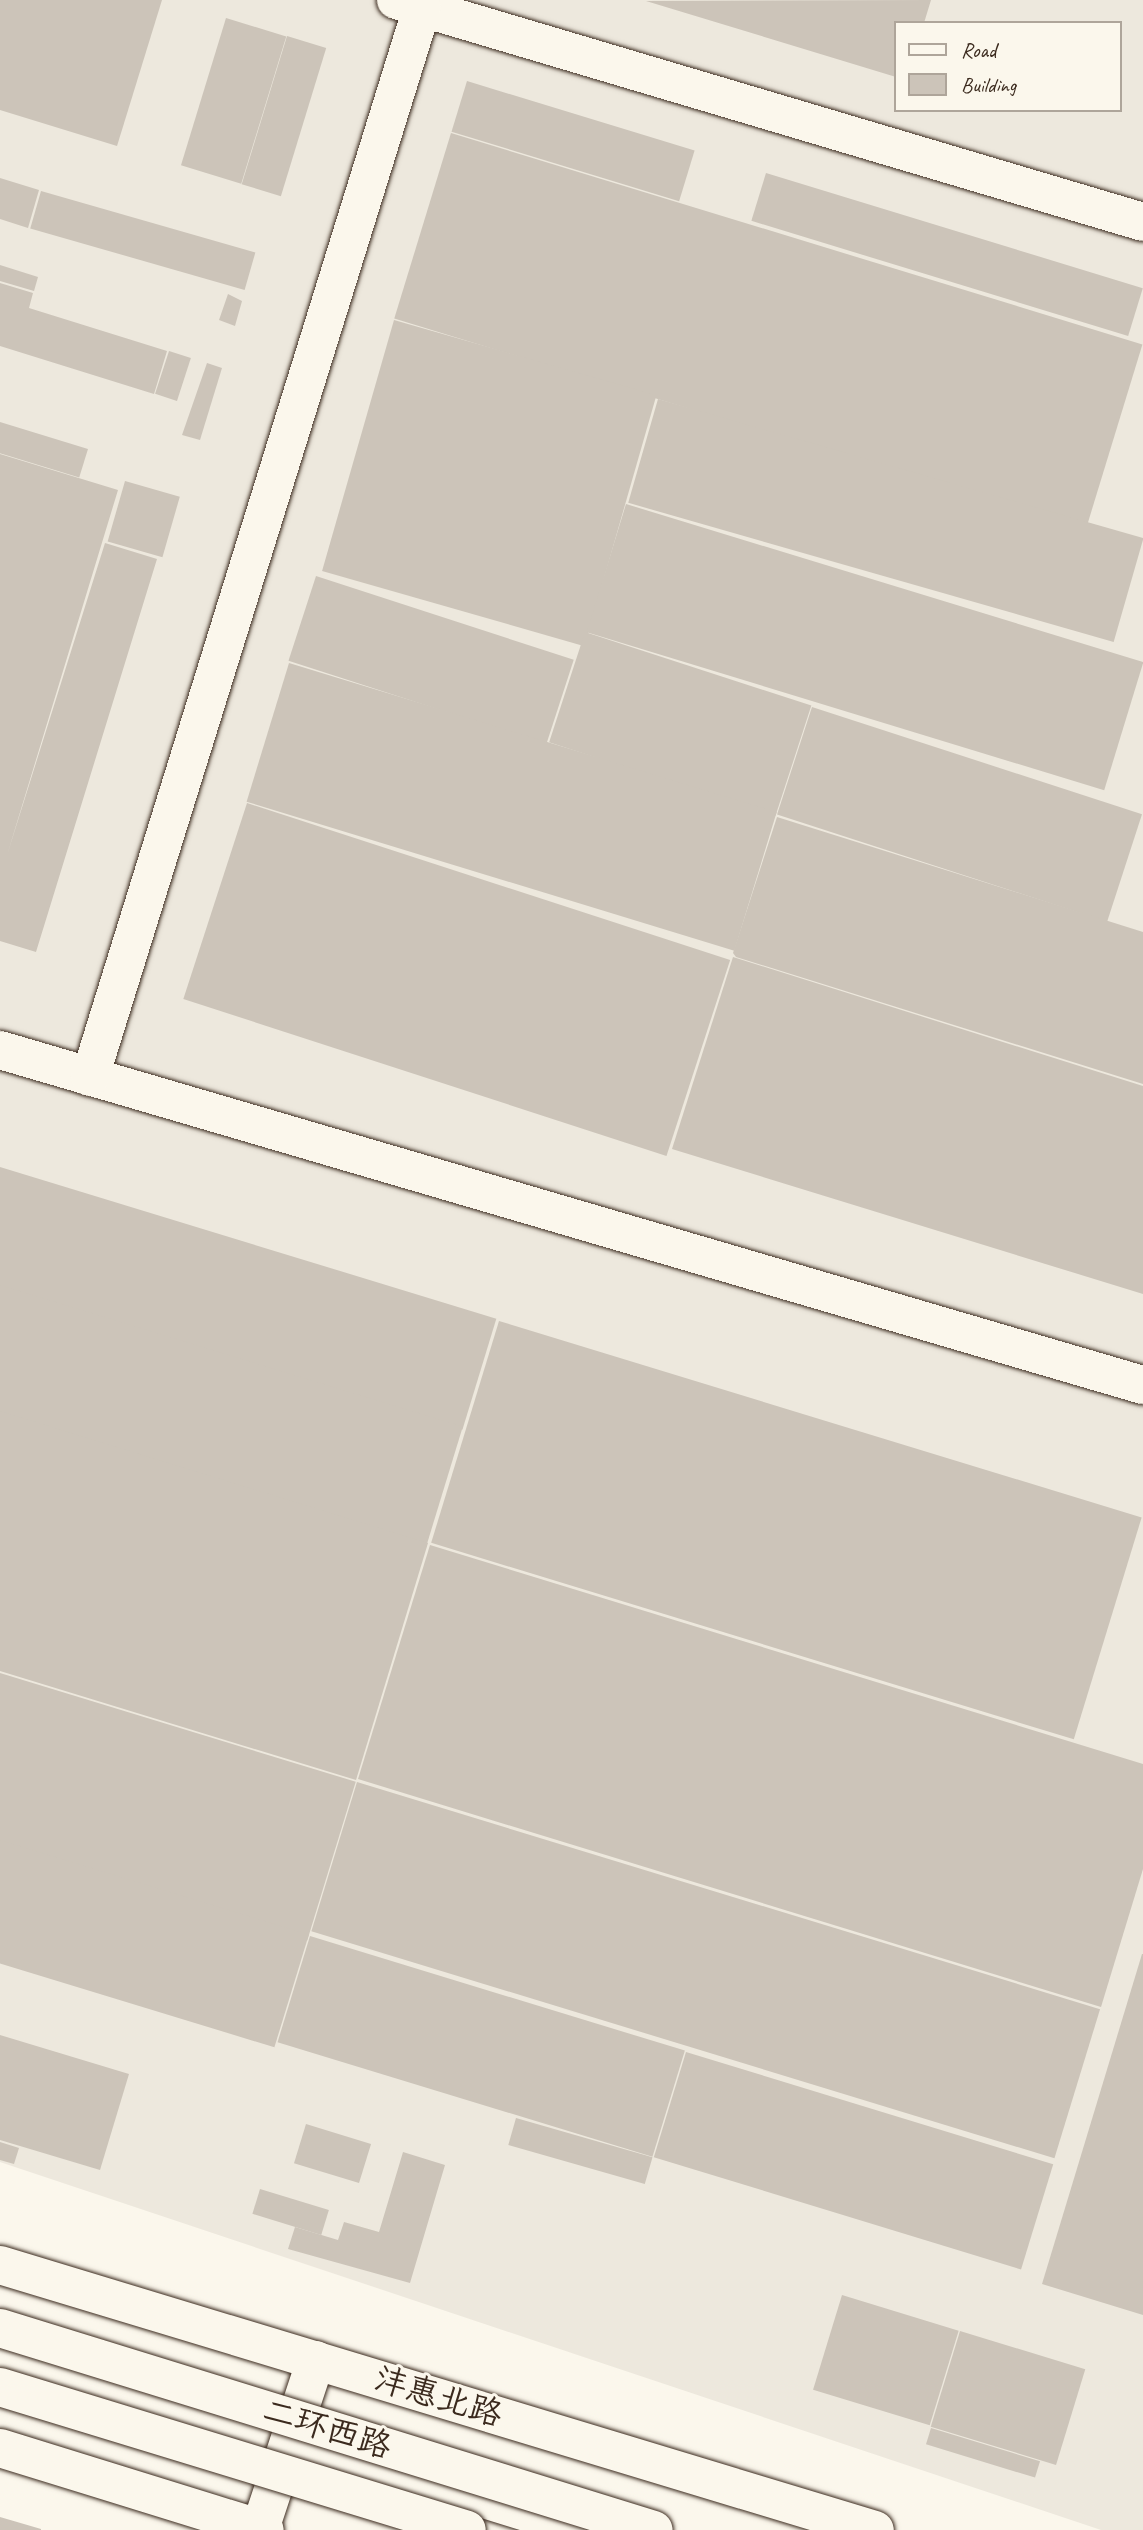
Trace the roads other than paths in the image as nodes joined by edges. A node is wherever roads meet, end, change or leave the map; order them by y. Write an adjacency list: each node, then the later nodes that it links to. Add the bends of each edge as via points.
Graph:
1 (409, 4): 2 (main road); 4 (main road)
2 (1143, 222)
3 (0, 1050): 4 (main road)
4 (90, 1077): 5 (main road)
5 (1143, 1385)
6 (0, 2265): 8 (main road, 沣惠北路)
7 (0, 2329): 15 (main road, 二环西路, bridge)
8 (316, 2360): 10 (main road); 16 (main road, 沣惠北路)
9 (0, 2387): 13 (main road, 二环西路, bridge)
10 (290, 2439): 12 (main road); 14 (main road)
11 (0, 2448): 12 (main road)
12 (263, 2529)
13 (467, 2530)
14 (584, 2530)
15 (654, 2530)
16 (875, 2530)

